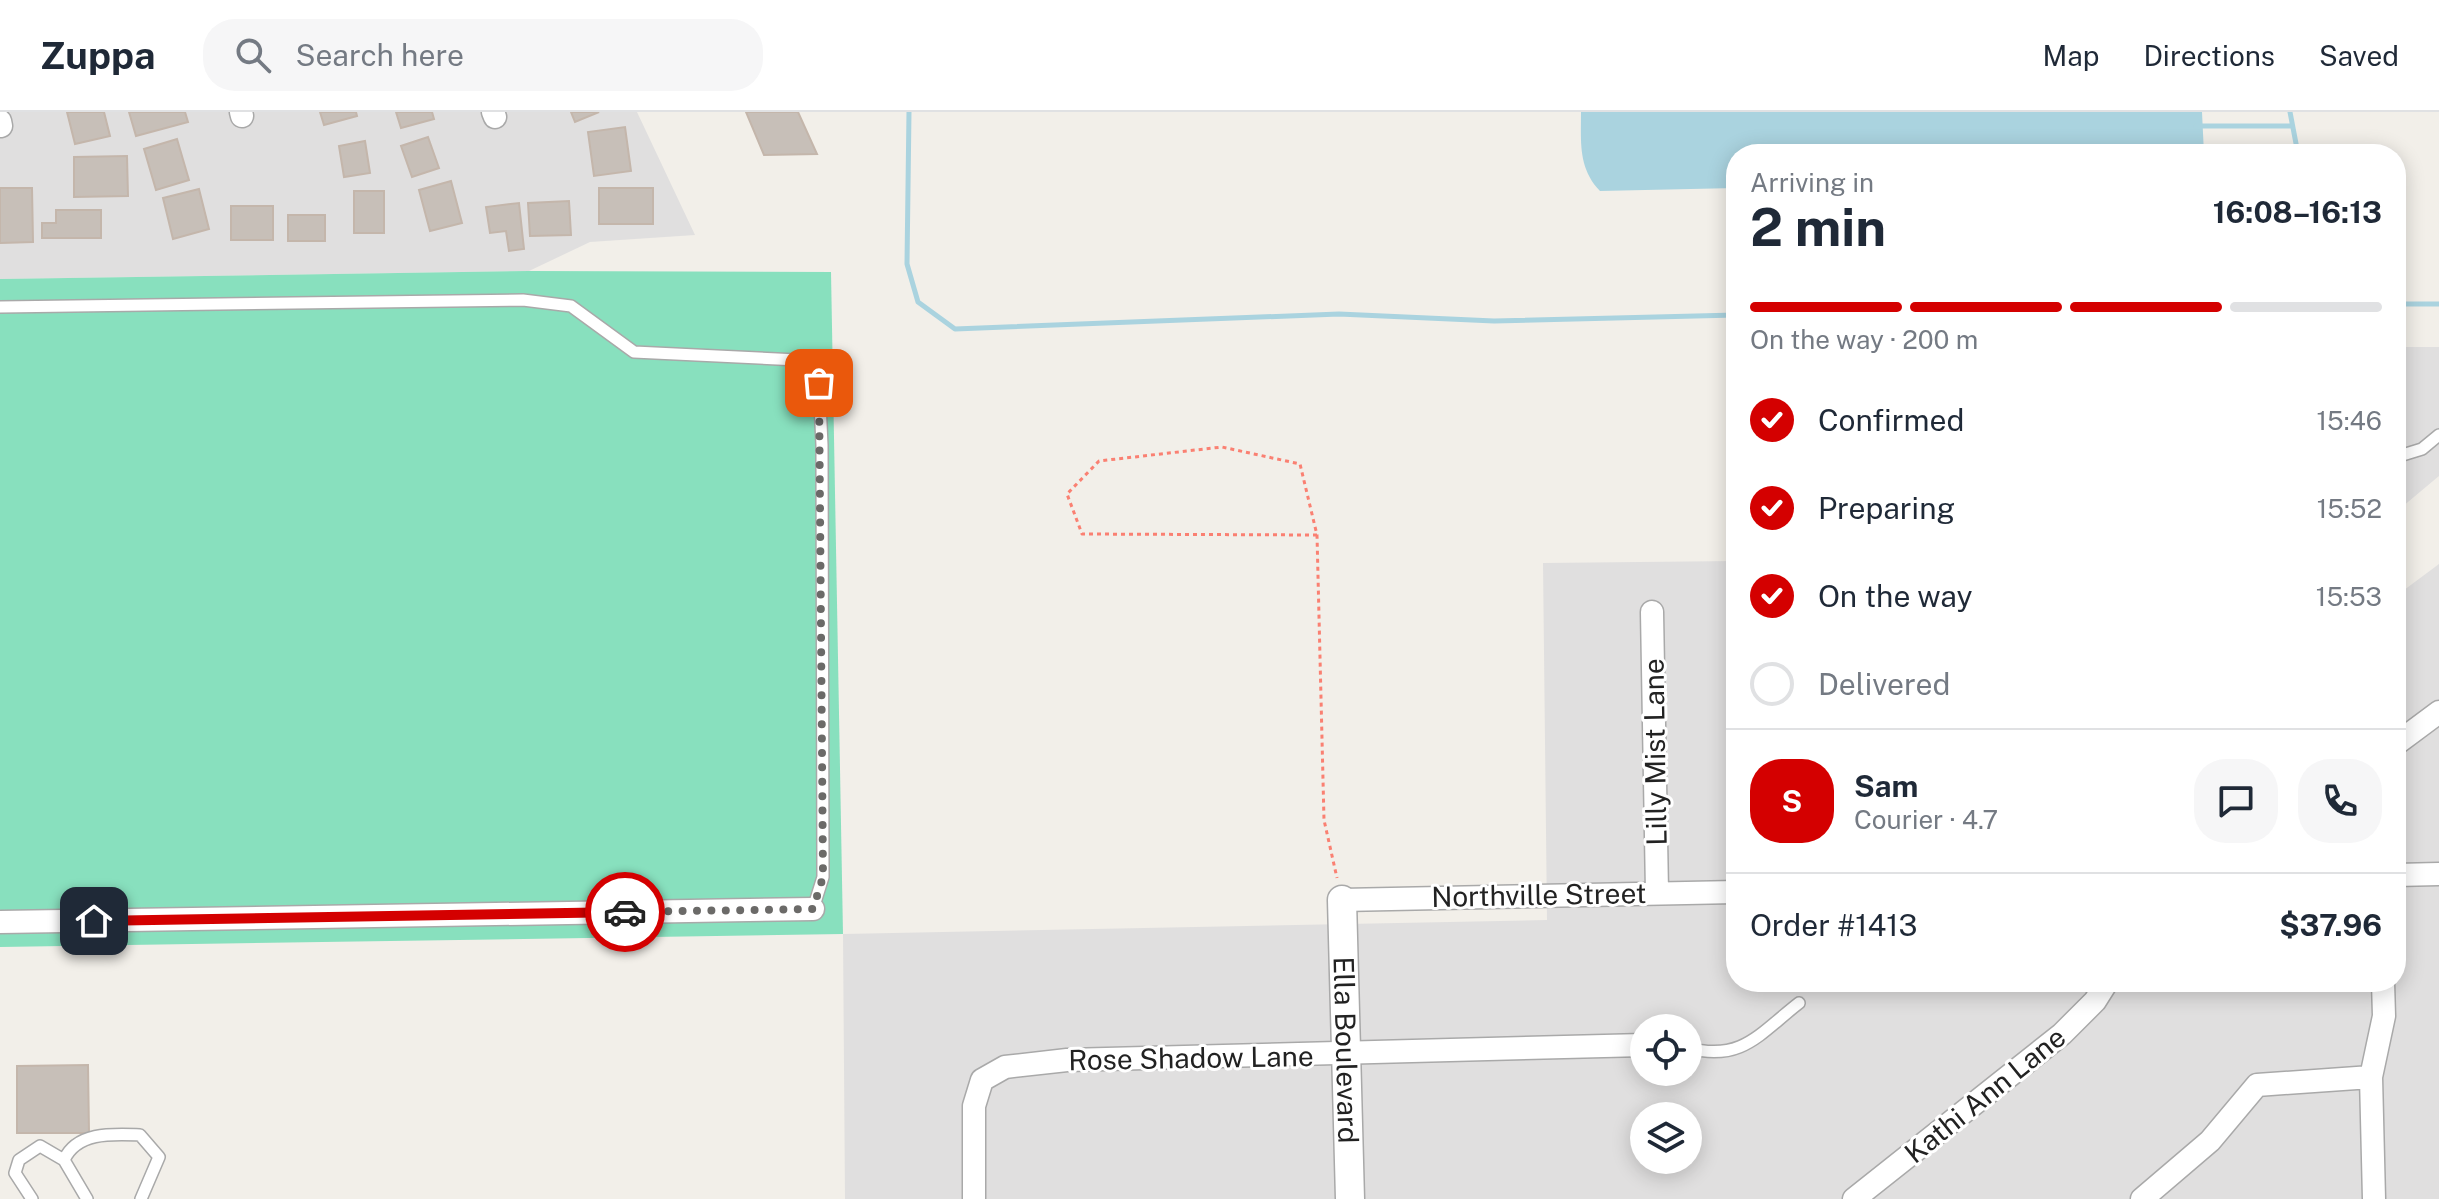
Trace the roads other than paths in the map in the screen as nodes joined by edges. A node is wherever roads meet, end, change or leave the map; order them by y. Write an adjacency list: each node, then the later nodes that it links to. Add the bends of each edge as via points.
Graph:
1 (0, 307): 12 (lane, via 523,300 571,306 634,352 818,361 823,877)
2 (2439, 435): 3 (lane)
3 (2406, 454)
4 (1652, 612): 9 (street, Lilly Mist Lane)
5 (2439, 712): 6 (street)
6 (2406, 737)
7 (2439, 874): 8 (street)
8 (2406, 875)
9 (1657, 892): 10 (street, Northville Street); 11 (street, Northville Street)
10 (1726, 892)
11 (1342, 900): 19 (street, Ella Boulevard)
12 (813, 909): 13 (street)
13 (0, 922)
14 (2101, 992): 28 (street, Kathi Ann Lane, via 2062,1034)
15 (2383, 992): 20 (street, via 2384,1016)
16 (1799, 1003): 18 (lane, via 1734,1052)
17 (1630, 1045): 19 (street, Rose Shadow Lane)
18 (1702, 1052)
19 (1348, 1053): 26 (street, Rose Shadow Lane, via 1005,1067 982,1080 974,1106); 27 (street, Ella Boulevard)
20 (2371, 1077): 22 (street, via 2257,1085 2210,1141); 29 (street)
21 (64, 1160): 23 (lane, via 40,1146 19,1160 15,1173); 24 (lane); 25 (lane, via 97,1134 140,1135 159,1157)
22 (2152, 1196)
23 (32, 1199)
24 (87, 1199)
25 (141, 1199)
26 (974, 1199)
27 (1350, 1199)
28 (1854, 1199)
29 (2374, 1199)

